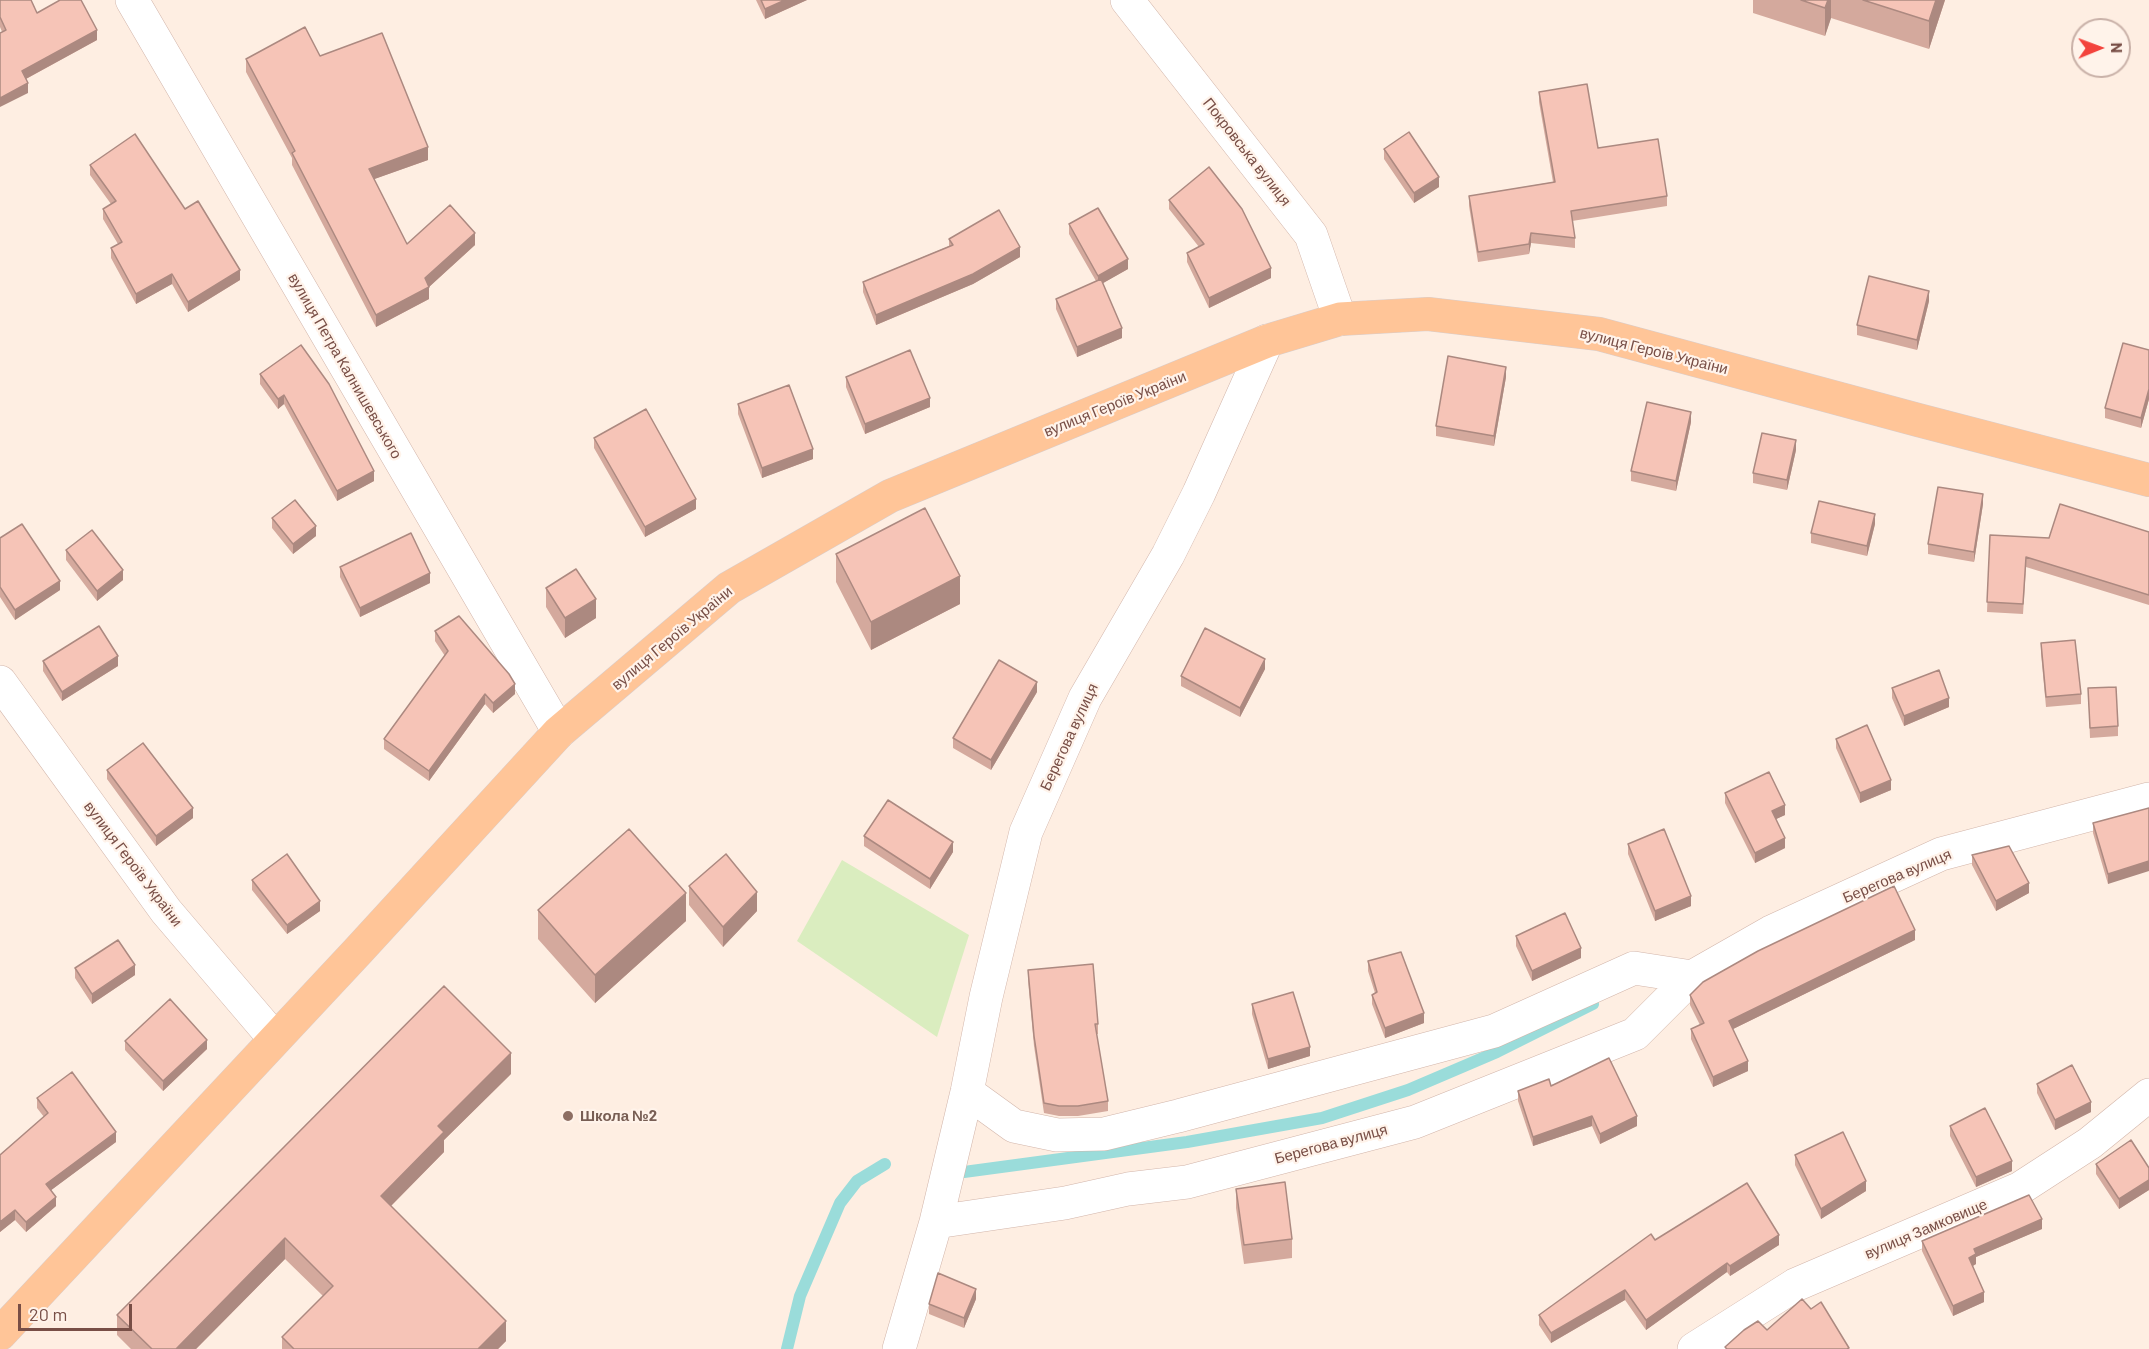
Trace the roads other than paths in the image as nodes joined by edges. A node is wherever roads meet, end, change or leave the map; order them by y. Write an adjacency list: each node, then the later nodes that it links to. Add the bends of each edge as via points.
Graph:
1 (132, 0): 7 (street, вулиця Петра Калнишевського)
2 (1127, 0): 3 (street, Покровська вулиця, via 1311,235)
3 (1340, 319): 4 (main road, вулиця Героїв України); 5 (main road, вулиця Героїв України, via 1428,314 1599,334)
4 (1267, 341): 7 (main road, вулиця Героїв України, via 890,496 729,588); 11 (street, Берегова вулиця, via 1168,555 1085,698 1026,832)
5 (2149, 480)
6 (0, 682): 10 (street, вулиця Героїв України, via 166,911)
7 (559, 732): 10 (main road, вулиця Героїв України)
8 (2149, 799): 9 (street, Берегова вулиця, via 1941,854 1771,932)
9 (1692, 977): 11 (street, via 1634,968 1494,1030 1104,1134 1056,1135 1014,1126); 13 (street, Берегова вулиця, via 1635,1034 1415,1122 1187,1182)
10 (274, 1040): 14 (main road, вулиця Героїв України)
11 (967, 1092): 13 (street, Берегова вулиця)
12 (2149, 1095): 16 (street, вулиця Замковище, via 2090,1143 2019,1189 1795,1285)
13 (936, 1222): 15 (street, Берегова вулиця)
14 (0, 1334)
15 (900, 1348)
16 (1694, 1349)

